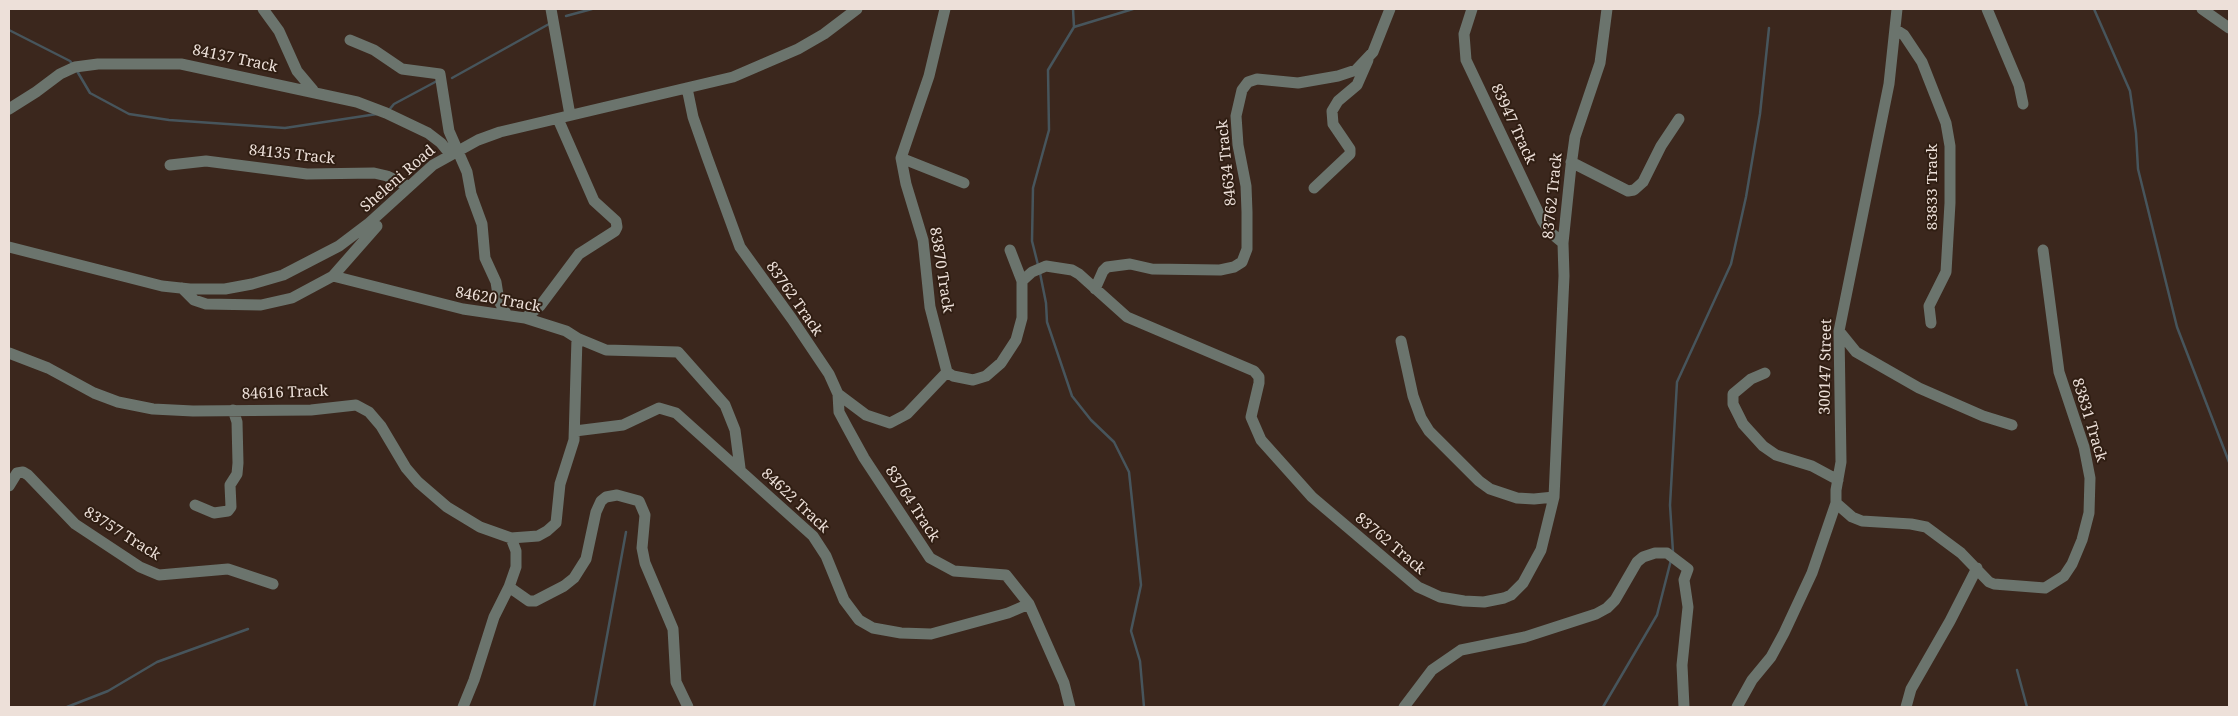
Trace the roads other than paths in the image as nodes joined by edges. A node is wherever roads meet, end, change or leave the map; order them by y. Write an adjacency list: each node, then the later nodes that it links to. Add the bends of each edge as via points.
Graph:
1 (263, 9): 16 (street, via 279,31 296,71)
2 (551, 9): 19 (street)
3 (857, 9): 15 (street, Sheleni Road, via 798,49 733,76)
4 (945, 9): 23 (street, 83870 Track, via 929,76)
5 (1390, 9): 14 (street, 84634 Track)
6 (1472, 9): 30 (street, 83947 Track, via 1464,34 1466,60 1542,220 1551,234)
7 (1607, 9): 24 (street, 83762 Track, via 1600,63 1575,137)
8 (1897, 9): 12 (street, 300147 Street)
9 (1987, 9): 17 (street)
10 (2202, 9): 11 (street)
11 (2229, 28)
12 (1896, 30): 40 (street, 83833 Track, via 1904,35 1922,62 1946,123 1950,146 1946,272 1929,306); 41 (street, 300147 Street, via 1889,84)
13 (350, 40): 22 (street, via 374,50 402,69 440,74)
14 (1368, 59): 28 (street, via 1357,85 1332,111 1333,124 1350,154); 37 (street, 84634 Track, via 1356,70 1338,76 1298,83 1257,79 1244,86 1236,116 1246,186 1247,249 1242,262 1220,270 1152,269 1130,264 1107,267)
15 (686, 88): 19 (street, Sheleni Road); 47 (street, 83762 Track, via 740,247 829,374)
16 (314, 91): 18 (street, 84137 Track, via 182,64 98,64 75,67 60,74); 22 (street, 84137 Track, via 356,102 411,124)
17 (2023, 104)
18 (9, 109)
19 (570, 115): 20 (street, Sheleni Road)
20 (558, 119): 22 (street, Sheleni Road, via 500,132); 39 (street, via 594,201 616,221 617,227 579,254 540,306)
21 (1679, 119): 24 (street, via 1643,182 1634,190 1628,191)
22 (454, 152): 27 (street, Sheleni Road); 38 (street, via 467,172 482,224 485,258)
23 (901, 158): 26 (street); 45 (street, 83870 Track, via 923,240 930,307)
24 (1571, 162): 30 (street, 83762 Track)
25 (170, 165): 27 (street, 84135 Track, via 206,161 307,174 374,173)
26 (964, 183)
27 (408, 186): 36 (street, Sheleni Road, via 339,246 283,275 225,289)
28 (1314, 188)
29 (377, 226): 34 (street)
30 (1563, 243): 54 (street, 83762 Track)
31 (9, 247): 36 (street, Sheleni Road, via 128,278)
32 (1010, 250): 35 (street)
33 (2043, 250): 58 (street, 83831 Track, via 2059,372 2089,466 2088,514 2072,564 2053,585 2035,589 2000,586 1988,582)
34 (333, 276): 36 (street, via 292,298 261,305 199,303); 38 (street, 84620 Track, via 448,306)
35 (1022, 281): 37 (street, 83762 Track, via 1039,269 1056,267 1079,274); 45 (street, via 1020,331 997,366 986,376 965,380)
36 (182, 288)
37 (1095, 289): 54 (street, 83762 Track, via 1128,317 1254,371 1259,383 1251,416 1261,440 1312,497 1426,591 1451,599 1484,602 1511,595 1523,582 1541,550)
38 (507, 315): 39 (street, 84620 Track)
39 (525, 318): 42 (street, 84620 Track, via 566,331)
40 (1931, 324)
41 (1839, 331): 49 (street, via 1850,347 1861,355 1919,388); 52 (street, 300147 Street)
42 (577, 338): 50 (street); 51 (street, 84620 Track, via 606,350 678,352 725,405 735,430)
43 (1401, 340): 54 (street, via 1413,396 1429,431 1490,489 1517,498)
44 (9, 353): 48 (street, 84616 Track, via 118,402 169,410)
45 (947, 372): 47 (street, 83762 Track, via 907,414 890,423 866,415)
46 (1765, 373): 52 (street, via 1751,378 1733,394 1733,404 1743,424 1762,446 1776,455 1812,466)
47 (838, 394): 61 (street, 83764 Track, via 840,412 847,427 930,558 954,571 1006,575)
48 (233, 410): 56 (street, via 237,422 238,463 237,474 230,485 231,508 214,513); 57 (street, 84616 Track, via 361,406 381,426 418,482 464,518)
49 (2012, 425)
50 (575, 432): 51 (street, 84622 Track, via 622,425 665,408 685,420); 57 (street, 84616 Track, via 560,484 556,523 538,536)
51 (740, 468): 61 (street, 84622 Track, via 819,543 844,600 859,620 873,628 932,634)
52 (1838, 480): 55 (street, 300147 Street)
53 (9, 486): 59 (street, 83757 Track, via 17,473 23,472 75,524 140,567 159,575 228,569)
54 (1554, 497)
55 (1836, 503): 58 (street, 83831 Track, via 1852,518 1862,521 1926,527); 67 (street, 300147 Street, via 1812,573 1784,633)
56 (195, 505)
57 (511, 538): 60 (street, via 516,567)
58 (1977, 568): 68 (street, via 1911,689)
59 (274, 584)
60 (509, 587): 62 (street, via 494,617); 63 (street, via 529,601 535,601 564,586 574,578 586,559 601,501 617,495 639,501 645,515 642,548 645,563 673,629 676,682)
61 (1029, 604): 64 (street, 83764 Track, via 1064,683)
62 (463, 707)
63 (688, 707)
64 (1070, 707)
65 (1404, 707): 66 (street, via 1432,670 1461,650 1525,637 1596,614 1615,600 1637,562 1655,553 1667,553 1688,569 1684,580 1688,607 1682,665)
66 (1684, 707)
67 (1737, 707)
68 (1906, 707)

